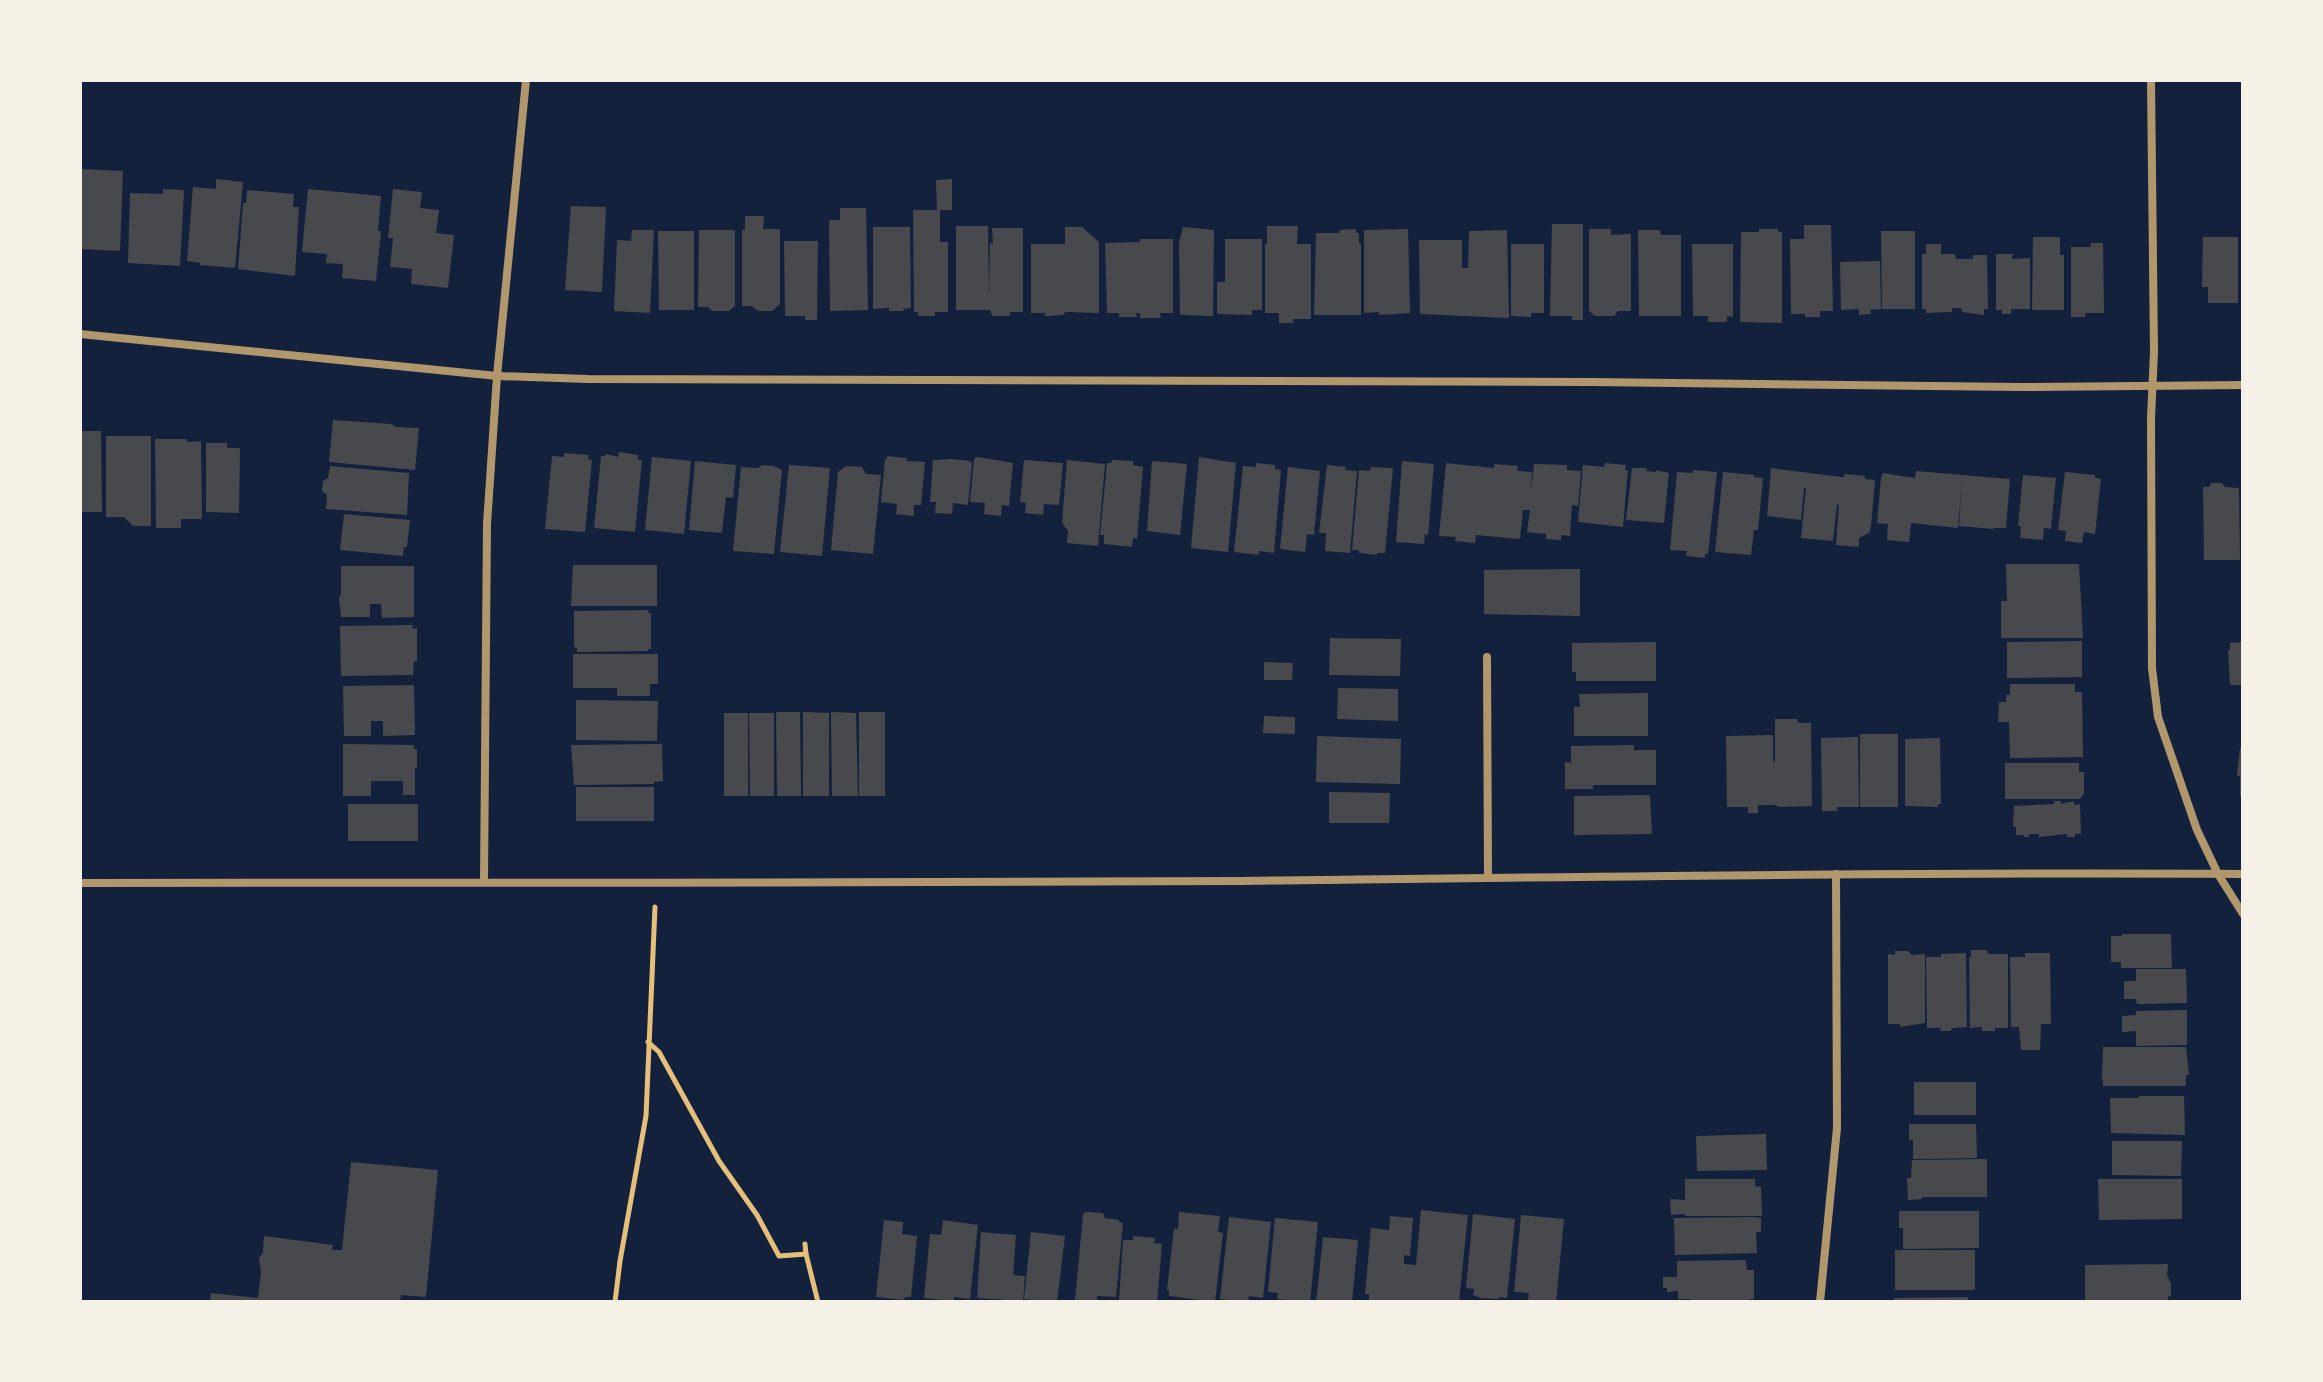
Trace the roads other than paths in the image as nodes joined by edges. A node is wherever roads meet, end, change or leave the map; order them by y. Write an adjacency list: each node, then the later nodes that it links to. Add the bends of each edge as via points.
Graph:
1 (526, 80): 4 (street)
2 (2151, 80): 5 (street)
3 (80, 334): 4 (street)
4 (497, 376): 5 (street); 12 (street, via 487,524)
5 (2152, 385): 6 (street); 9 (street, via 2152,668 2158,717)
6 (2243, 385)
7 (1487, 657): 11 (street)
8 (1836, 874): 9 (street); 11 (street); 15 (street, via 1837,1128)
9 (2218, 874): 10 (street); 14 (street)
10 (2243, 874)
11 (1488, 877): 12 (street)
12 (484, 881): 13 (street)
13 (80, 883)
14 (2243, 914)
15 (1820, 1302)

